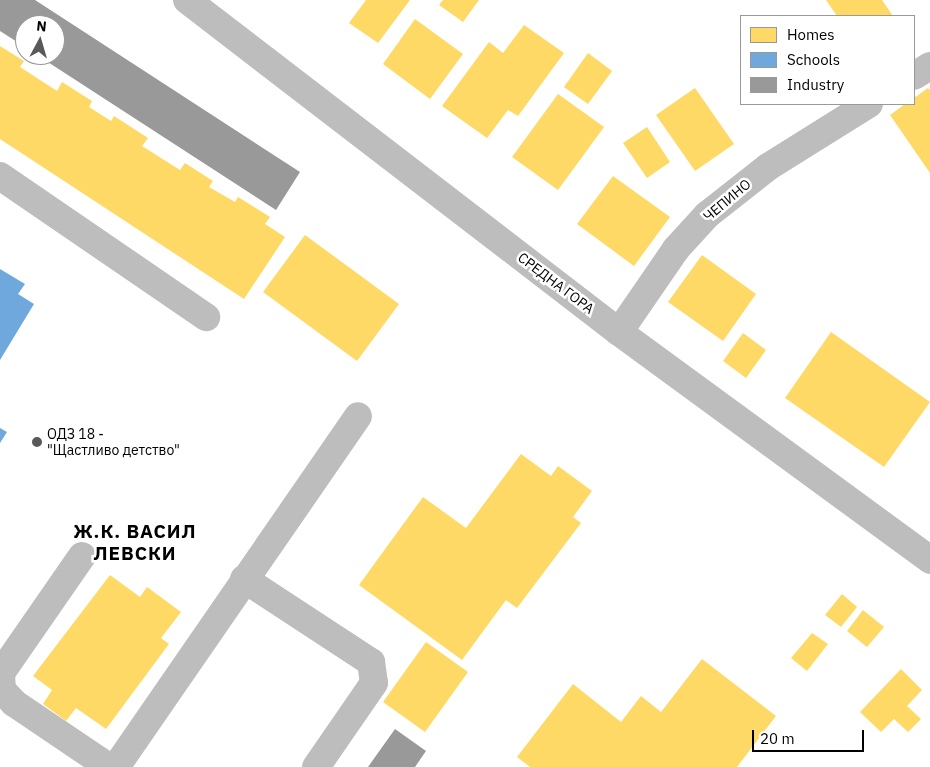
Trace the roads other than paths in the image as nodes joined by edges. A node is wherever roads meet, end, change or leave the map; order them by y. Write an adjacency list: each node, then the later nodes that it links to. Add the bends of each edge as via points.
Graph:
1 (187, 0): 7 (street, СРЕДНА ГОРА)
2 (930, 66): 3 (street)
3 (915, 75)
4 (867, 105): 7 (street, ЧЕПИНО, via 768,167 707,215 676,249)
5 (0, 176): 6 (street)
6 (206, 317)
7 (619, 332): 10 (street, СРЕДНА ГОРА)
8 (358, 416): 11 (street)
9 (82, 556): 12 (street, via 1,673 2,690 14,703)
10 (930, 560)
11 (244, 579): 13 (street); 14 (street, via 371,662 374,683)
12 (109, 767)
13 (116, 767)
14 (316, 767)

